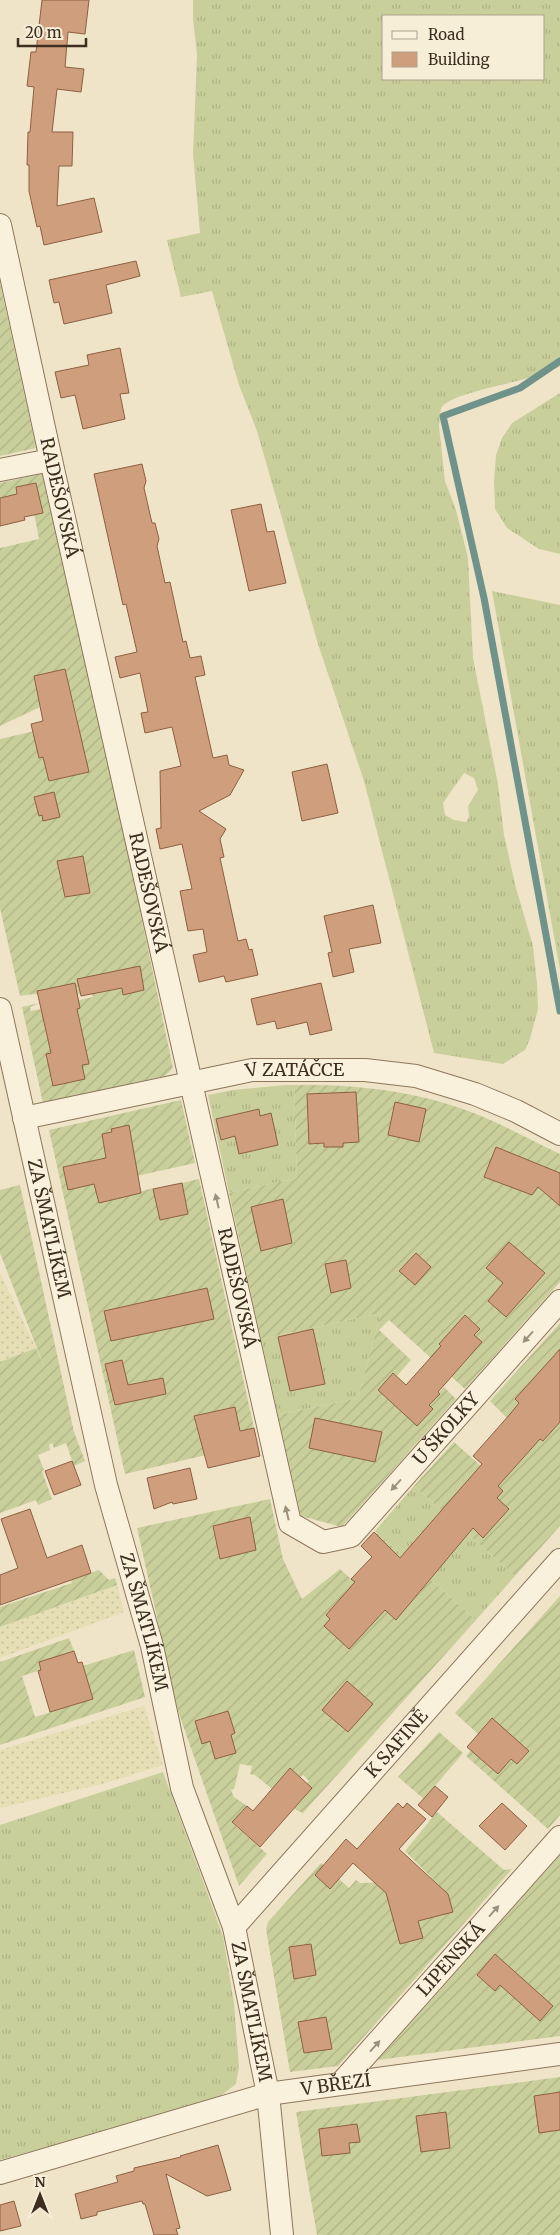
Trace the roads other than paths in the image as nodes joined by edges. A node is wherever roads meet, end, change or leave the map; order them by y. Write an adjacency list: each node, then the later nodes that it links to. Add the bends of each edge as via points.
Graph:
1 (0, 225): 2 (street, RADEŠOVSKÁ)
2 (51, 460): 3 (street); 5 (street, RADEŠOVSKÁ)
3 (0, 470)
4 (0, 1009): 6 (street, ZA ŠMATLÍKEM)
5 (190, 1083): 6 (street, V ZATÁČCE); 7 (street, V ZATÁČCE, via 252,1070 365,1070 416,1076 476,1094); 9 (street, RADEŠOVSKÁ, one-way to 5, via 290,1522)
6 (24, 1118): 12 (street, ZA ŠMATLÍKEM, via 106,1485 152,1646 182,1788)
7 (560, 1134)
8 (560, 1301): 9 (street, U ŠKOLKY, one-way to 9, via 351,1536)
9 (323, 1542)
10 (560, 1560): 12 (street, K SAFINĚ)
11 (560, 1837): 14 (street, LIPENSKÁ, one-way to 11)
12 (234, 1927): 15 (street, ZA ŠMATLÍKEM)
13 (560, 2054): 14 (street, V BŘEZÍ)
14 (342, 2082): 15 (street, V BŘEZÍ)
15 (268, 2094): 16 (street, V BŘEZÍ); 17 (street, ZA ŠMATLÍKEM)
16 (0, 2173)
17 (282, 2235)

